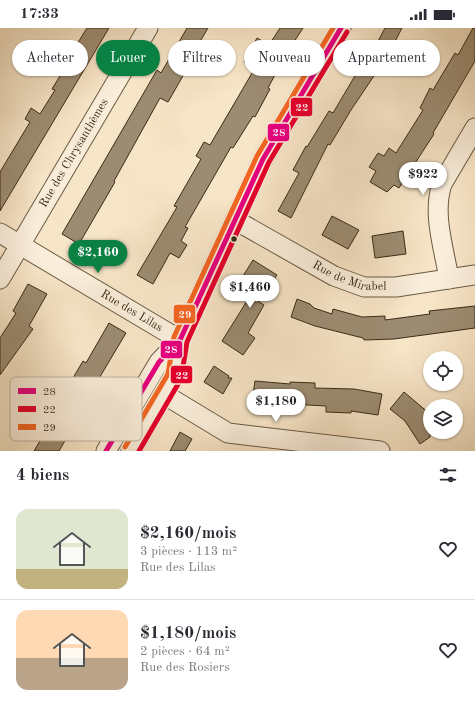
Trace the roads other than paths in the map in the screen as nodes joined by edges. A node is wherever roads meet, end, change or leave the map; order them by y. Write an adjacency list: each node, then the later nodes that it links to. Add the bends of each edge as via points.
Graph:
1 (148, 28): 6 (street, Rue des Chrysanthèmes)
2 (341, 28): 4 (street, via 267,153)
3 (475, 128): 9 (street, via 439,193 438,216)
4 (235, 220): 9 (street, Rue de Mirabel, via 334,276 354,284 385,288); 10 (street)
5 (0, 234): 6 (street, Rue des Lilas)
6 (20, 245): 8 (street, Rue des Chrysanthèmes); 10 (street, Rue des Lilas)
7 (475, 275): 9 (street, Rue de Mirabel)
8 (0, 279)
9 (449, 279)
10 (180, 340): 11 (street, via 159,362); 12 (street, via 175,376)
11 (142, 391)
12 (165, 395): 13 (street); 18 (street, via 228,433)
13 (142, 433)
14 (112, 441): 16 (street)
15 (137, 441): 17 (street)
16 (106, 451)
17 (131, 451)
18 (380, 451)

